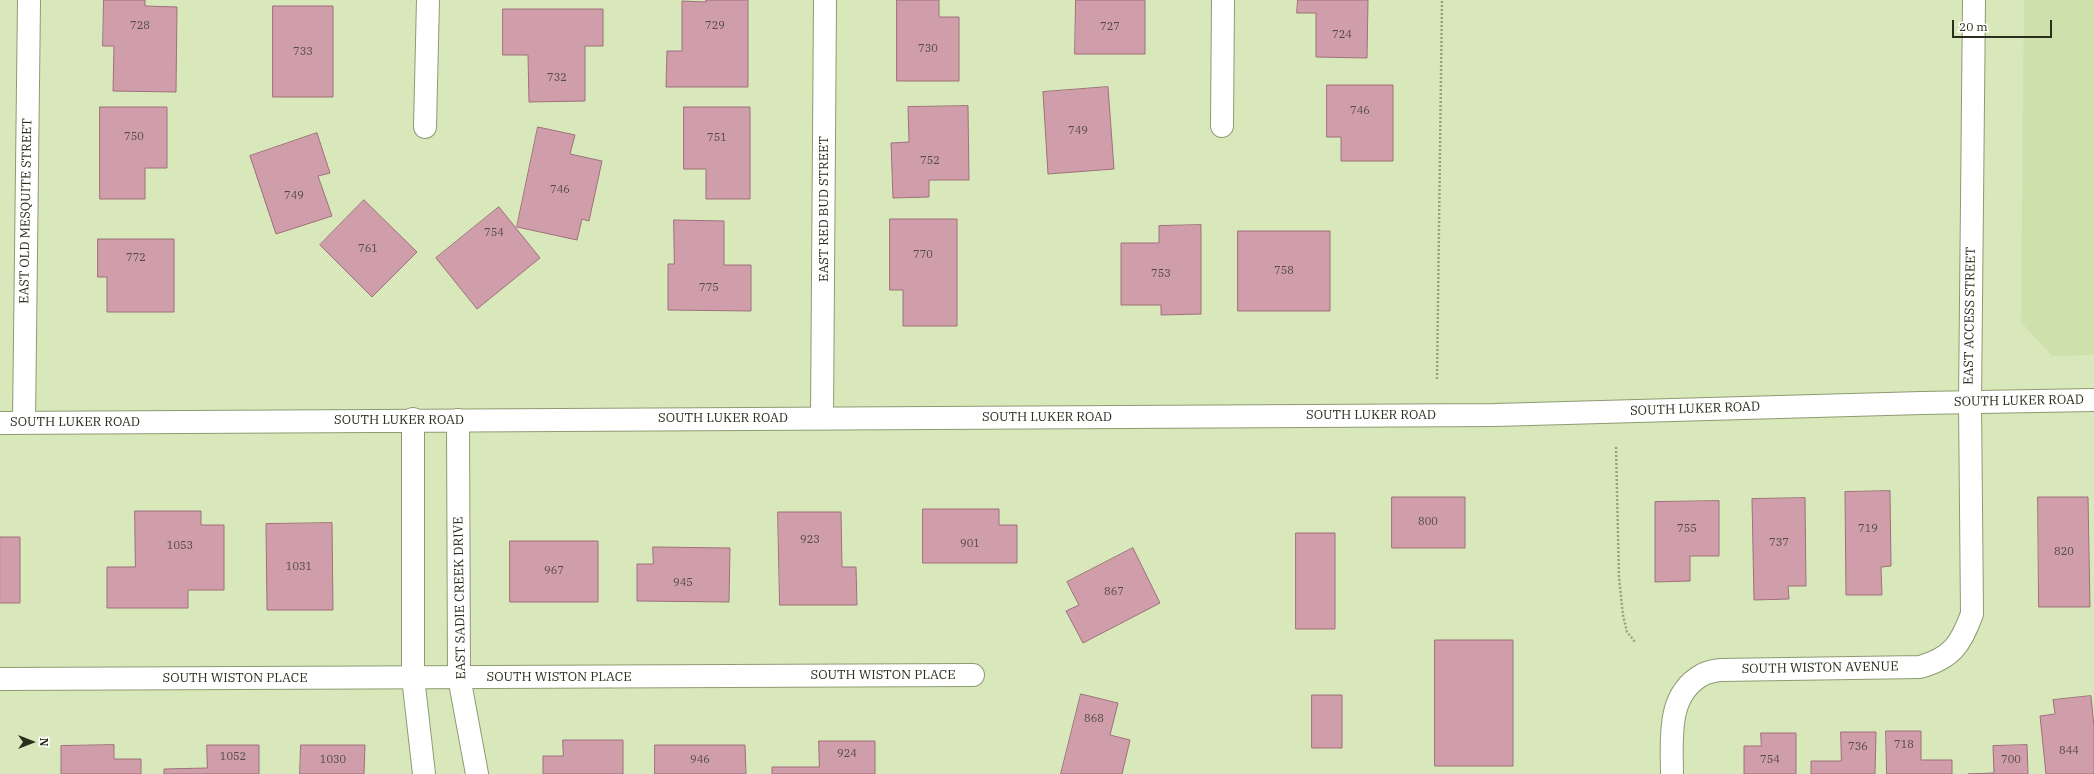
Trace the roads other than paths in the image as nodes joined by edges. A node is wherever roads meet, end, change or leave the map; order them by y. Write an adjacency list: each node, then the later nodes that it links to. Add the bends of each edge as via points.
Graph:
1 (29, 0): 13 (street, EAST OLD MESQUITE STREET)
2 (428, 0): 7 (street)
3 (825, 0): 10 (street, EAST RED BUD STREET)
4 (1223, 0): 6 (street)
5 (1974, 0): 9 (street, EAST ACCESS STREET)
6 (1222, 126)
7 (425, 127)
8 (2094, 400): 9 (street, SOUTH LUKER ROAD)
9 (1970, 402): 10 (street, SOUTH LUKER ROAD, via 1495,415); 15 (street, EAST ACCESS STREET, via 1972,614 1965,633)
10 (822, 417): 12 (street, SOUTH LUKER ROAD)
11 (413, 419): 12 (street, SOUTH LUKER ROAD); 13 (street, SOUTH LUKER ROAD); 18 (street)
12 (458, 420): 17 (street, EAST SADIE CREEK DRIVE)
13 (24, 422): 14 (street, SOUTH LUKER ROAD)
14 (0, 423)
15 (1953, 651): 22 (street, SOUTH WISTON AVENUE, via 1936,662 1920,667 1720,670 1702,674 1688,685 1677,703 1672,722)
16 (973, 675): 17 (street, SOUTH WISTON PLACE)
17 (459, 677): 18 (street, SOUTH WISTON PLACE); 21 (street, EAST SADIE CREEK DRIVE)
18 (413, 678): 19 (street, SOUTH WISTON PLACE); 20 (street)
19 (0, 679)
20 (424, 774)
21 (477, 774)
22 (1672, 774)

